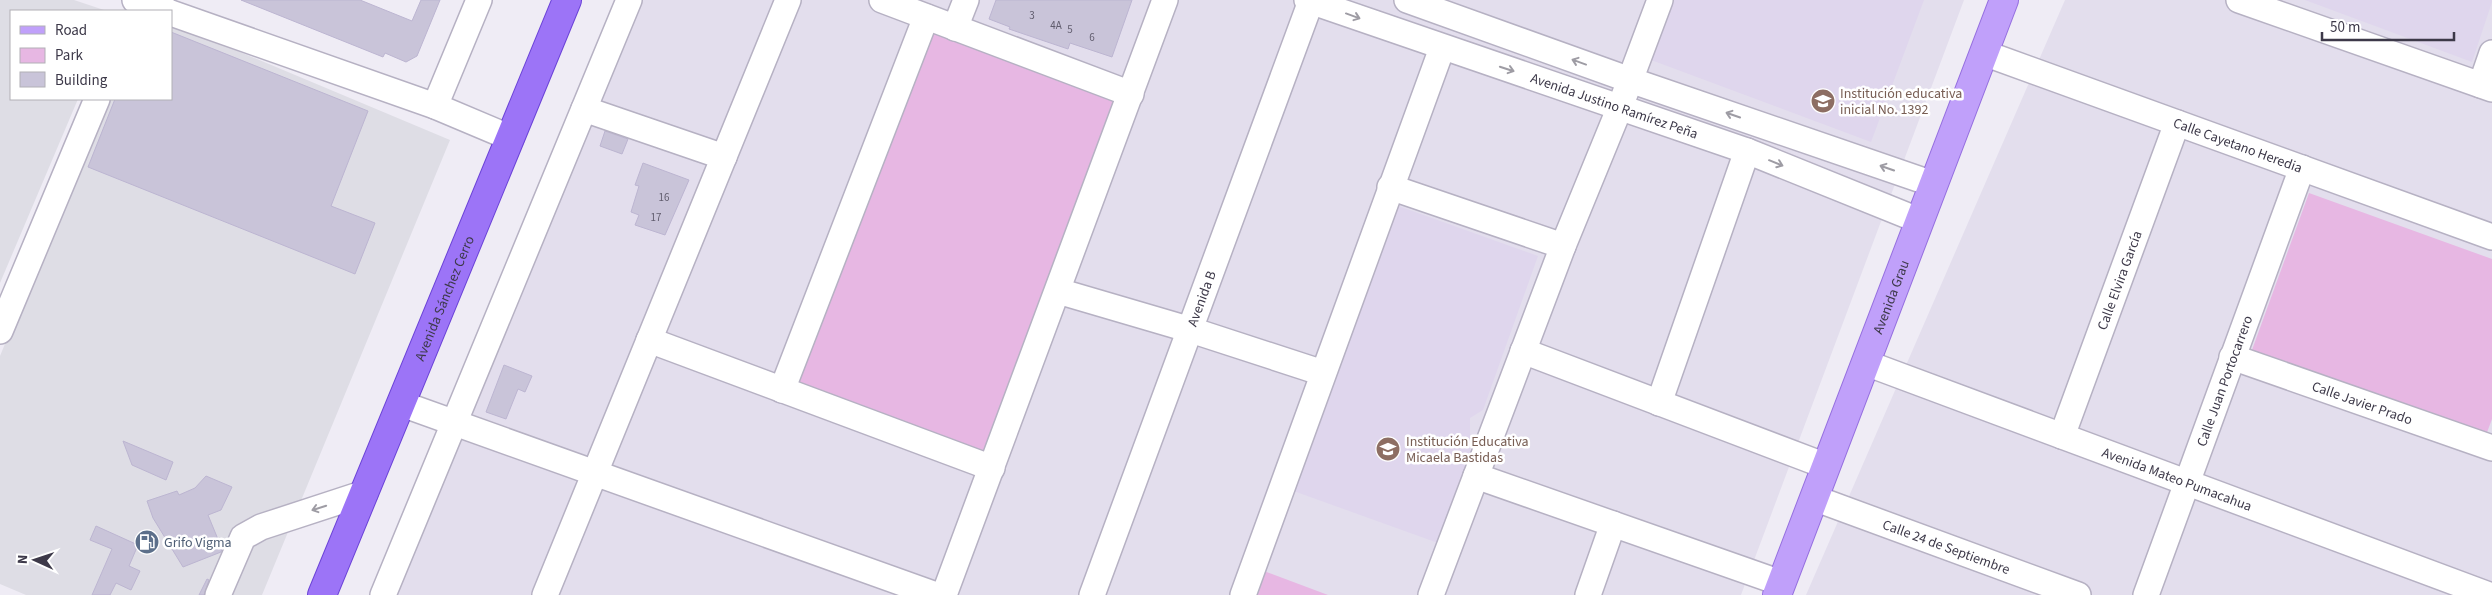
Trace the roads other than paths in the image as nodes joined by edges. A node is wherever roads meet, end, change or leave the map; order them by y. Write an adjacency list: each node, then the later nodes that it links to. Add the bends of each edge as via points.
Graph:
1 (479, 0): 25 (street)
2 (567, 0): 29 (highway, Avenida Sánchez Cerro)
3 (629, 0): 27 (street)
4 (788, 0): 31 (street)
5 (882, 0): 16 (street)
6 (966, 0): 17 (street)
7 (1165, 0): 23 (street)
8 (1407, 0): 21 (street, one-way to 8)
9 (1660, 0): 21 (street)
10 (2004, 0): 19 (main road, Avenida Grau)
11 (2239, 0): 22 (street)
12 (1309, 1): 18 (street, Avenida Justino Ramírez Peña, one-way to 18); 39 (street, Avenida B)
13 (136, 3): 14 (street)
14 (163, 10)
15 (172, 13): 25 (street)
16 (926, 17): 17 (street); 46 (street)
17 (955, 28): 23 (street)
18 (1442, 48): 26 (street, Avenida Justino Ramírez Peña, one-way to 26); 34 (street)
19 (1984, 53): 28 (street, Calle Cayetano Heredia); 33 (main road, Avenida Grau)
20 (2492, 53): 22 (street)
21 (1630, 80): 26 (street); 33 (street, one-way to 21)
22 (2486, 87)
23 (1131, 94): 38 (street)
24 (96, 100): 40 (street)
25 (435, 106): 29 (street)
26 (1620, 107): 30 (street, Avenida Justino Ramírez Peña); 37 (street)
27 (584, 109): 31 (street); 49 (street)
28 (2176, 123): 32 (street, Calle Cayetano Heredia); 50 (street, Calle Elvira García)
29 (511, 138): 48 (highway, Avenida Sánchez Cerro)
30 (1747, 151): 35 (street, Avenida Justino Ramírez Peña, one-way to 35); 47 (street)
31 (724, 157): 41 (street)
32 (2302, 168): 36 (street, Calle Cayetano Heredia); 43 (street, Calle Juan Portocarrero)
33 (1933, 184): 35 (main road, Avenida Grau)
34 (1390, 187): 37 (street); 45 (street)
35 (1918, 220): 44 (main road, Avenida Grau)
36 (2492, 237)
37 (1563, 246): 42 (street)
38 (1058, 291): 39 (street); 53 (street)
39 (1191, 330): 45 (street); 67 (street, Avenida B)
40 (0, 331)
41 (649, 340): 46 (street); 54 (street)
42 (1523, 351): 47 (street); 55 (street)
43 (2232, 357): 51 (street, Calle Javier Prado); 56 (street, Calle Juan Portocarrero)
44 (1866, 363): 50 (street, Avenida Mateo Pumacahua); 52 (main road, Avenida Grau)
45 (1323, 373): 68 (street)
46 (782, 390): 53 (street)
47 (1659, 403): 52 (street)
48 (402, 404): 49 (street); 57 (highway, Avenida Sánchez Cerro)
49 (454, 423): 54 (street); 63 (street)
50 (2062, 436): 56 (street, Avenida Mateo Pumacahua)
51 (2492, 448)
52 (1826, 466): 58 (main road, Avenida Grau)
53 (992, 468): 66 (street)
54 (596, 473): 64 (street); 65 (street)
55 (1476, 476): 59 (street); 69 (street)
56 (2187, 483): 72 (street, Calle Juan Portocarrero); 73 (street, Avenida Mateo Pumacahua)
57 (365, 493): 61 (street, one-way to 61, via 261,527 243,537); 62 (highway, Avenida Sánchez Cerro)
58 (1814, 498): 60 (main road, Avenida Grau); 71 (street, Calle 24 de Septiembre)
59 (1613, 524): 60 (street); 70 (street)
60 (1779, 589)
61 (218, 595)
62 (322, 595)
63 (382, 595)
64 (545, 595)
65 (936, 595)
66 (944, 595)
67 (1092, 595)
68 (1243, 595)
69 (1431, 595)
70 (1588, 595)
71 (2078, 595)
72 (2146, 595)
73 (2489, 595)

